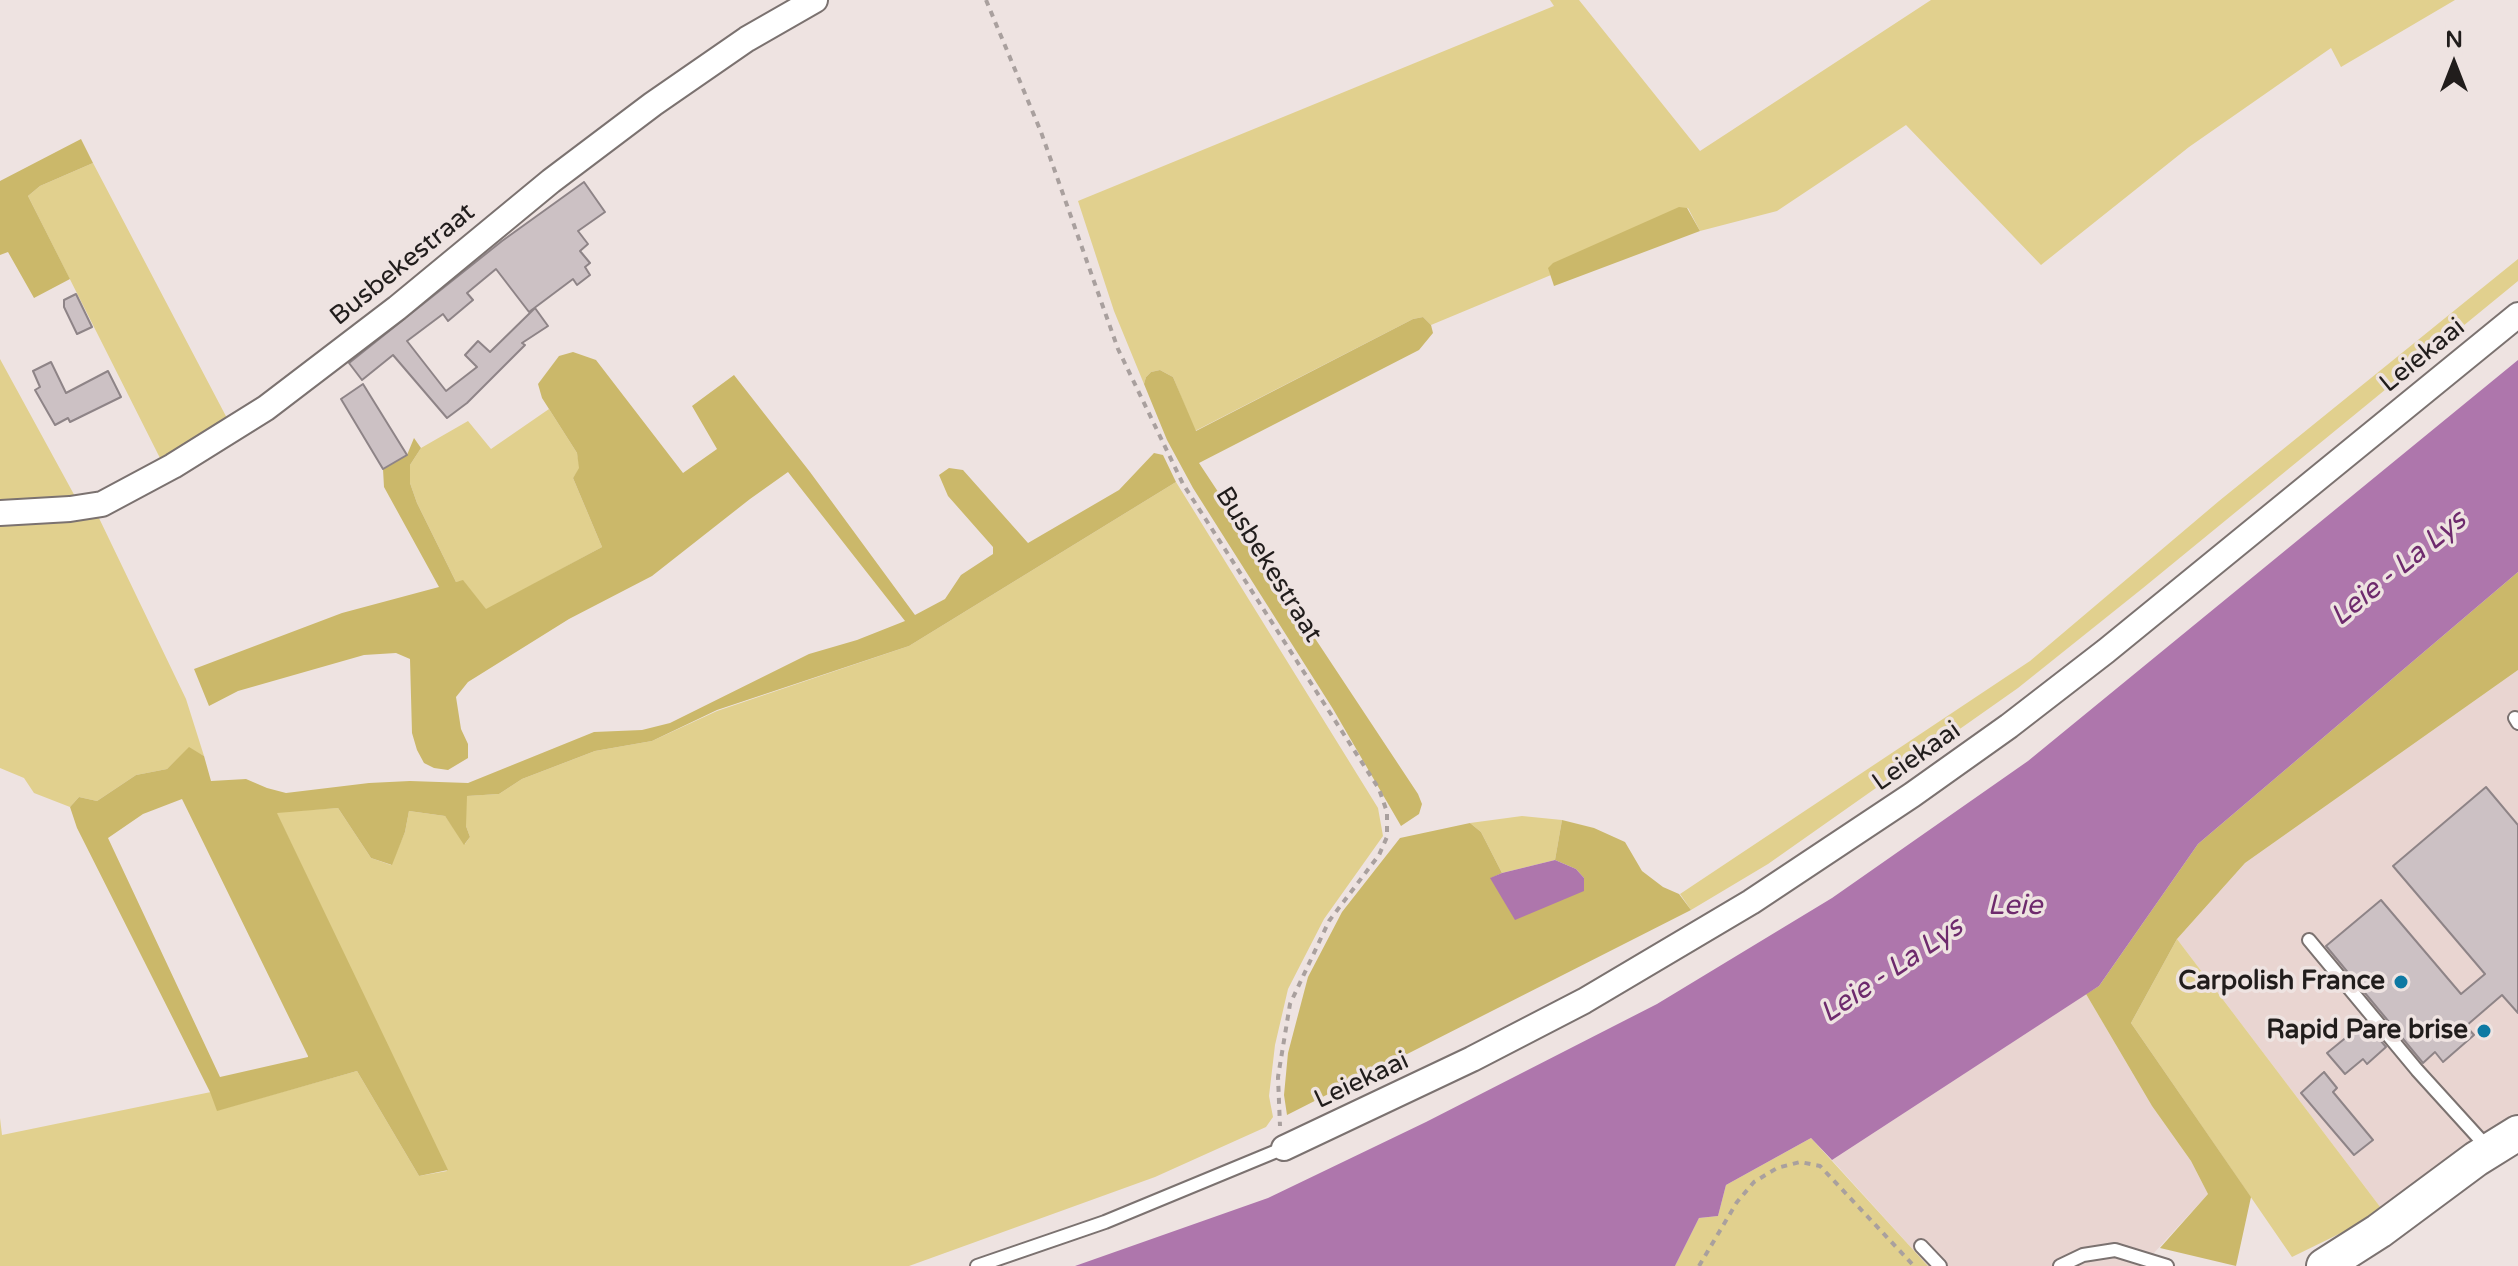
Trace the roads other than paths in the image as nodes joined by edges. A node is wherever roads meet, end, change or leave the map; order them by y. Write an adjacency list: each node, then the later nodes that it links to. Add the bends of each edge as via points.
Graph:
1 (815, 0): 3 (street, Busbekestraat, via 653,104 266,408 102,504)
2 (2518, 315): 6 (street, Leiekaai, via 2106,651 1912,795 1751,902 1584,1001)
3 (0, 513)
4 (2309, 940): 5 (lane, via 2417,1070)
5 (2508, 1147): 14 (main road); 15 (main road)
6 (1284, 1148): 9 (lane, via 1118,1217)
7 (1921, 1246): 10 (lane)
8 (2128, 1253): 11 (lane, via 2083,1255); 12 (lane); 13 (lane)
9 (977, 1266)
10 (1940, 1266)
11 (2060, 1266)
12 (2138, 1266)
13 (2167, 1266)
14 (2324, 1266)
15 (2367, 1266)

